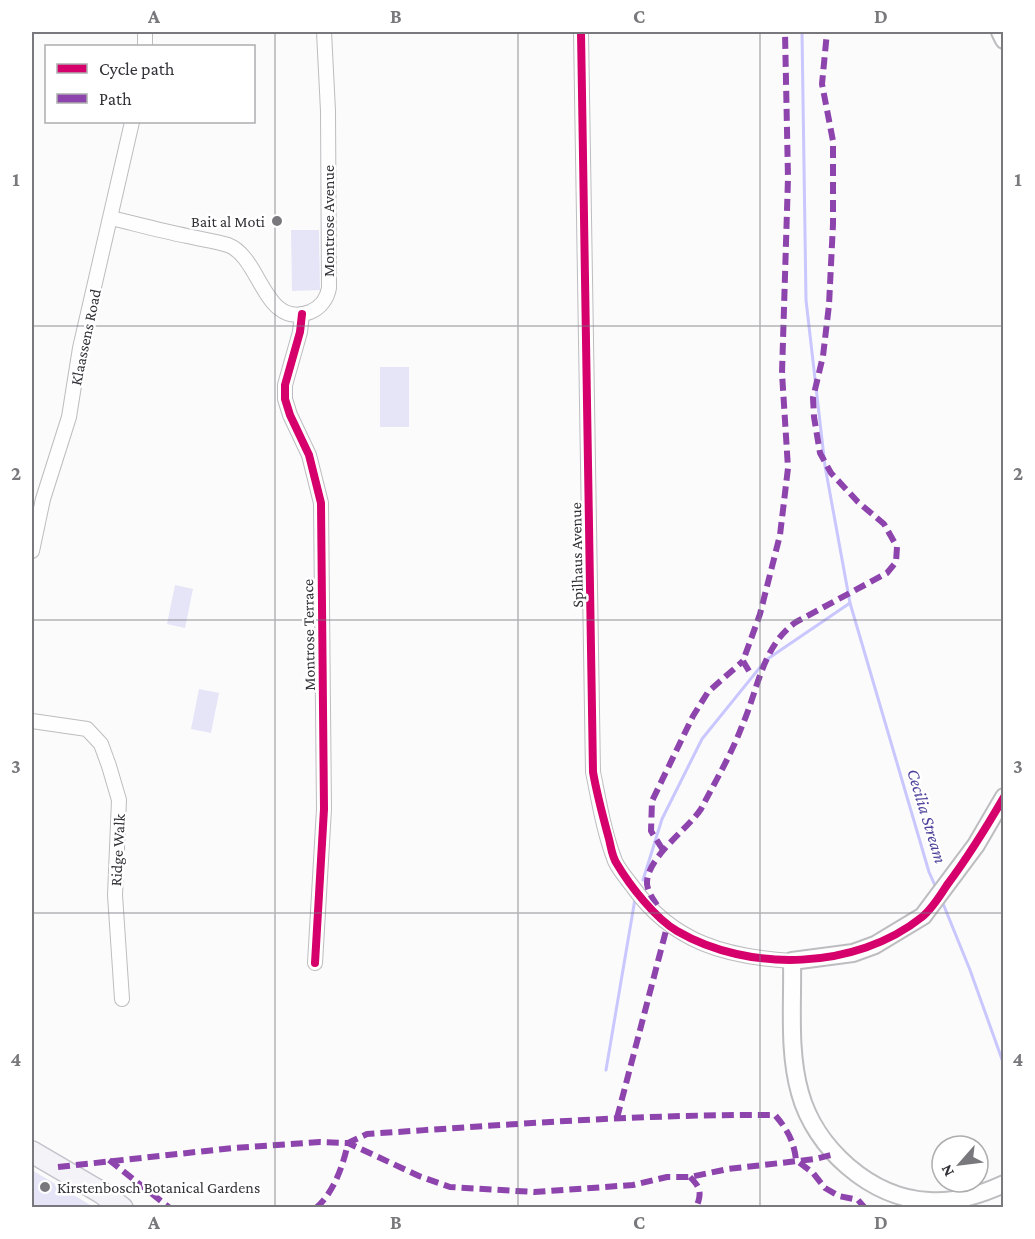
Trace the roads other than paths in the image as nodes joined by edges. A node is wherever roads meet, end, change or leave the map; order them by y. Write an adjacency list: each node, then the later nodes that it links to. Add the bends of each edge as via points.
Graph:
1 (324, 32): 7 (street, Montrose Avenue, via 329,288 320,306)
2 (581, 32): 11 (street, Spilhaus Avenue, via 593,772 600,806 615,862 642,900 676,930 719,951)
3 (1000, 32): 4 (street)
4 (1004, 40)
5 (132, 123): 6 (street, Klaassens Road)
6 (111, 218): 7 (street, via 228,245 245,258 275,305 290,314); 8 (street, Klaassens Road, via 69,417 43,499)
7 (302, 314): 12 (street, Montrose Terrace, via 284,392 311,463 321,503 324,809)
8 (32, 551)
9 (32, 721): 13 (street, Ridge Walk, via 87,729 101,744 109,766 119,800 115,895)
10 (1004, 797): 11 (street, via 976,845 923,916 875,945 853,953)
11 (792, 961): 15 (street, via 798,1086 810,1120 836,1154 867,1180 916,1200 952,1200)
12 (315, 963)
13 (122, 999)
14 (32, 1152): 16 (main road)
15 (1004, 1184)
16 (122, 1208)

